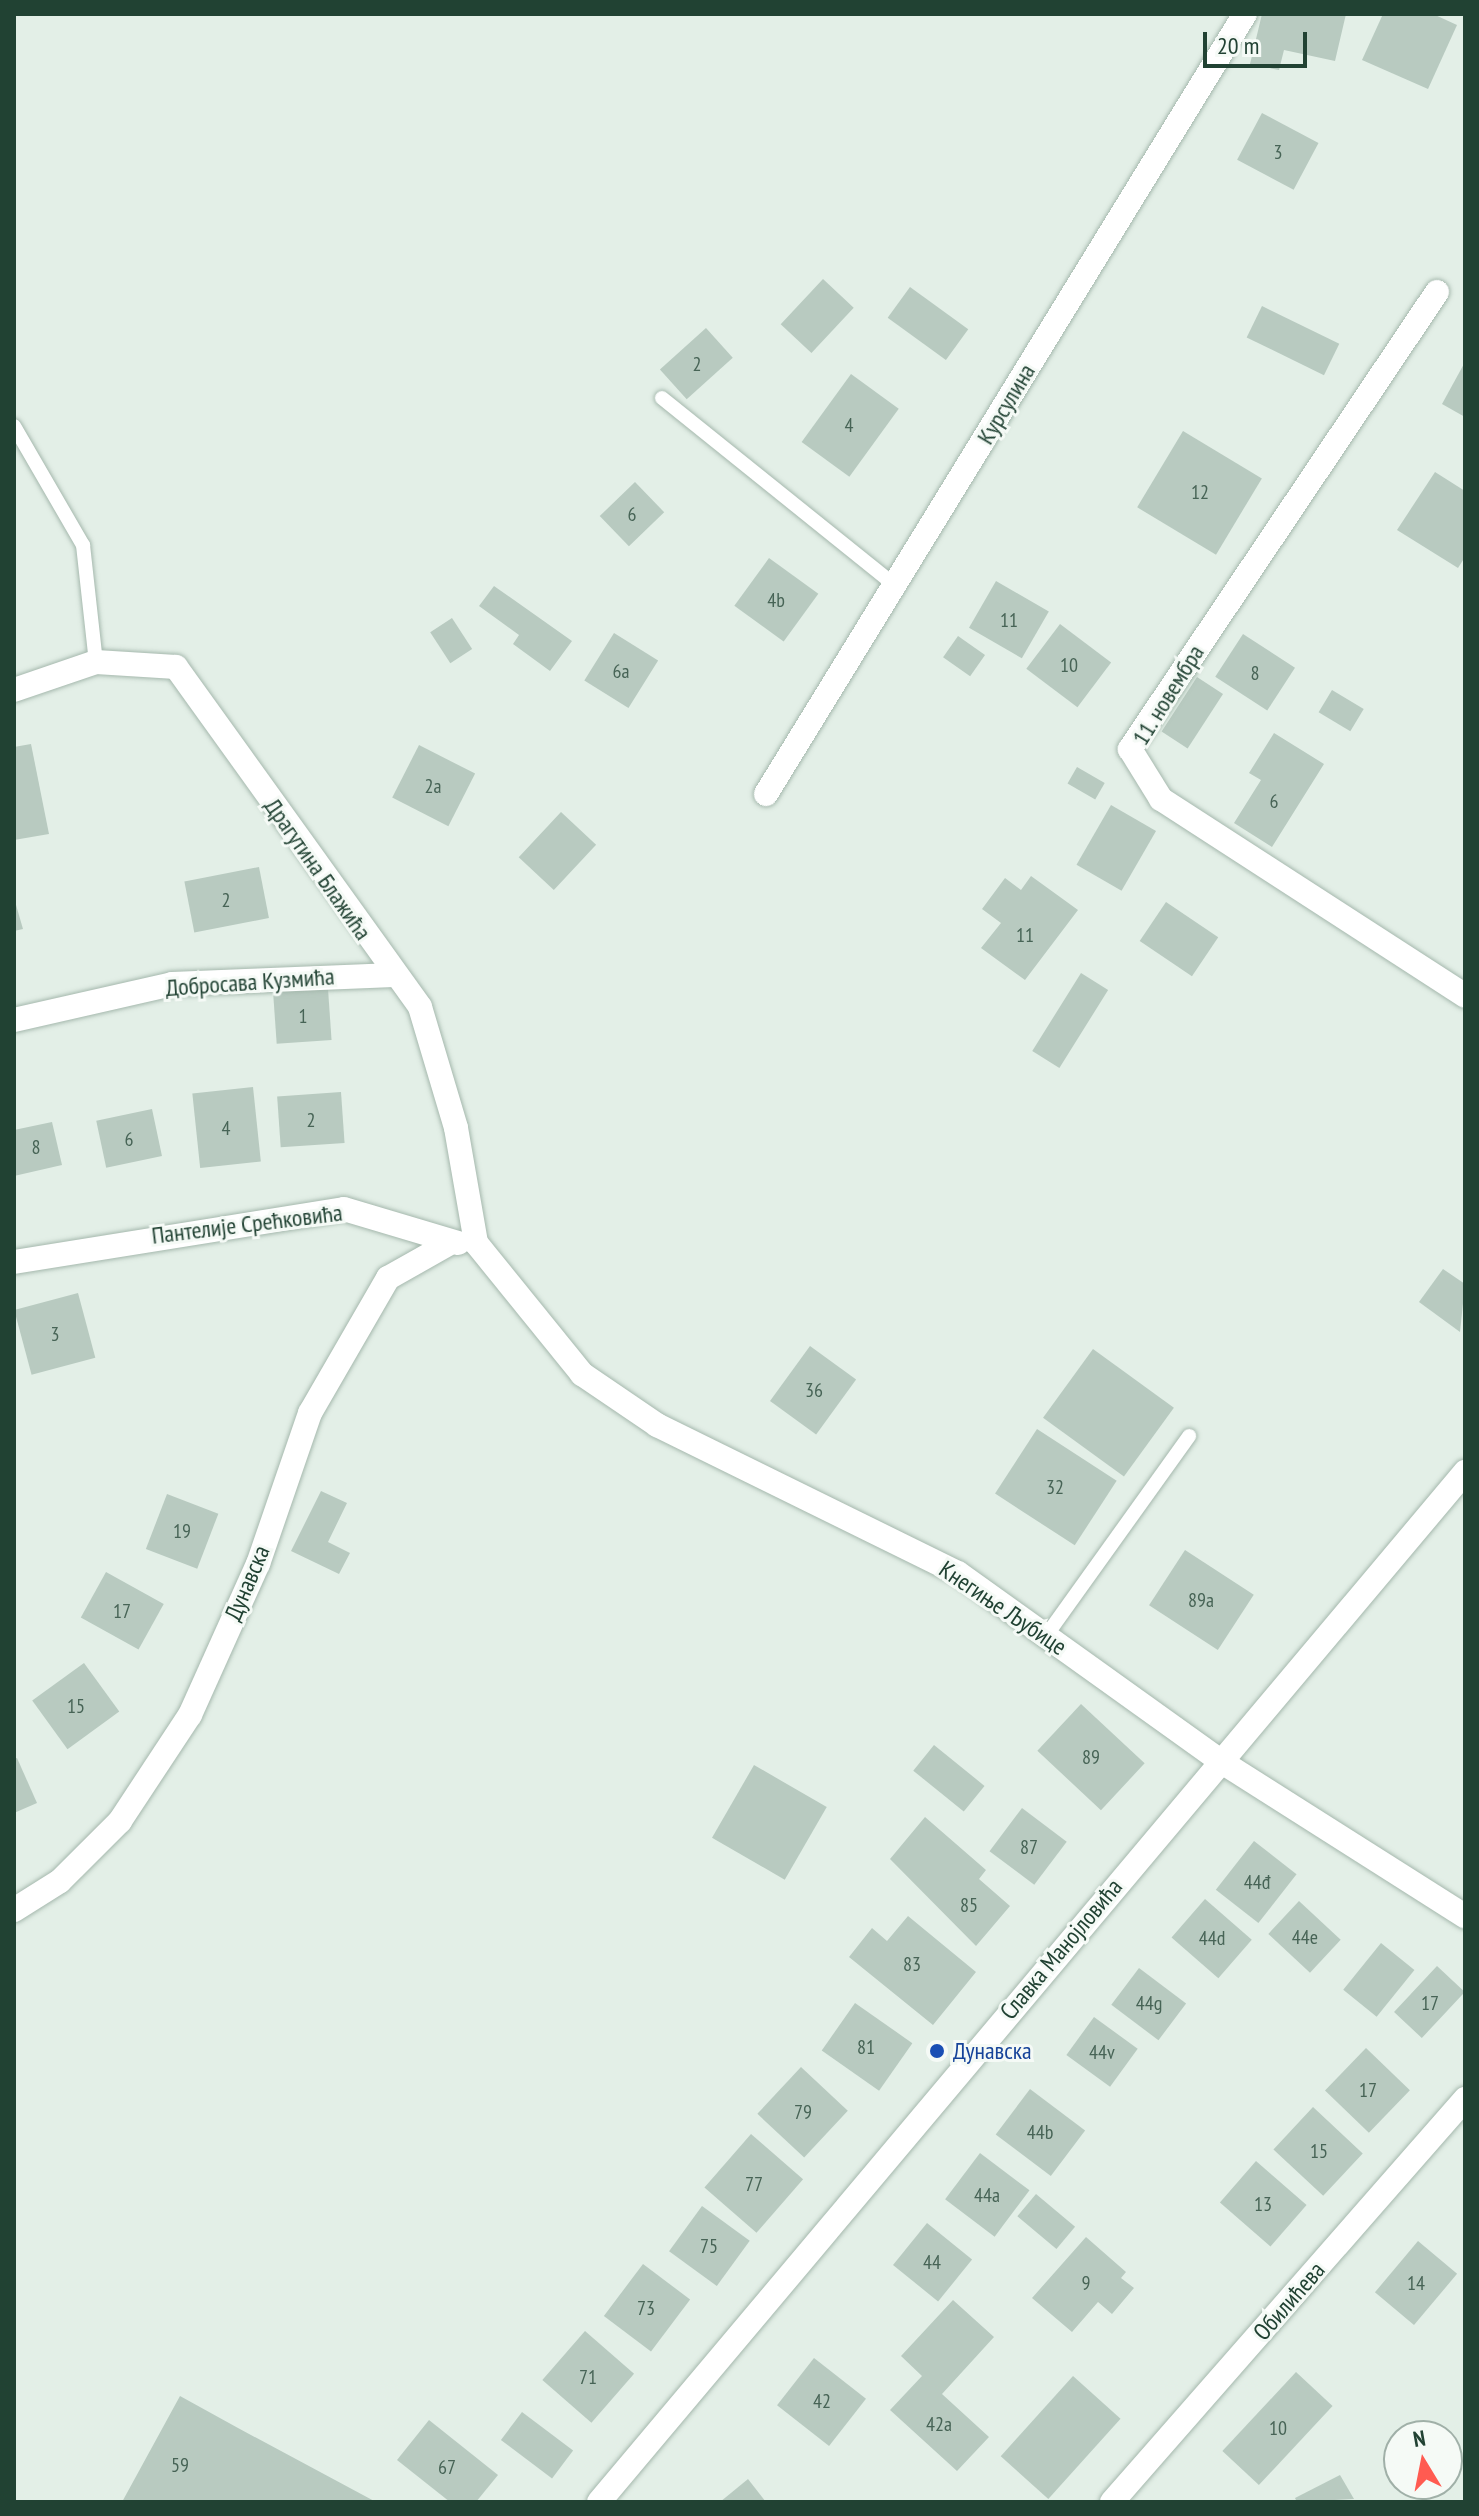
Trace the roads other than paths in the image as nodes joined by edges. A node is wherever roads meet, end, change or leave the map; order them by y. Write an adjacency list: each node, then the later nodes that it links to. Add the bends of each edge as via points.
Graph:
1 (1245, 14): 5 (street, Курсулина)
2 (1437, 292): 10 (street, 11. новембра, via 1130,749 1161,799)
3 (662, 398): 5 (lane)
4 (14, 426): 6 (lane, via 83,545)
5 (898, 588): 8 (street, Курсулина)
6 (96, 662): 7 (street, Драгутина Блажића); 9 (street, Драгутина Блажића, via 176,667)
7 (14, 690)
8 (766, 794)
9 (394, 975): 11 (street, Добросава Кузмића, via 172,984); 13 (street, Драгутина Блажића, via 420,1007 456,1128)
10 (1465, 996)
11 (14, 1020)
12 (450, 1243): 13 (street, Пантелије Срећковића); 14 (street, Пантелије Срећковића, via 398,1220 344,1209); 19 (street, Дунавска, via 388,1278 310,1413 258,1564 190,1715 120,1821 60,1881)
13 (476, 1243): 17 (street, Кнегиње Љубице, via 582,1374 657,1425 958,1573)
14 (14, 1262)
15 (1189, 1436): 17 (lane)
16 (1465, 1472): 18 (street, Славка Манојловића)
17 (1046, 1636): 18 (street, Кнегиње Љубице)
18 (1222, 1762): 20 (street, Кнегиње Љубице); 22 (street, Славка Манојловића)
19 (14, 1910)
20 (1465, 1916)
21 (1465, 2099): 23 (street, Обилићева)
22 (599, 2502)
23 (1112, 2502)

